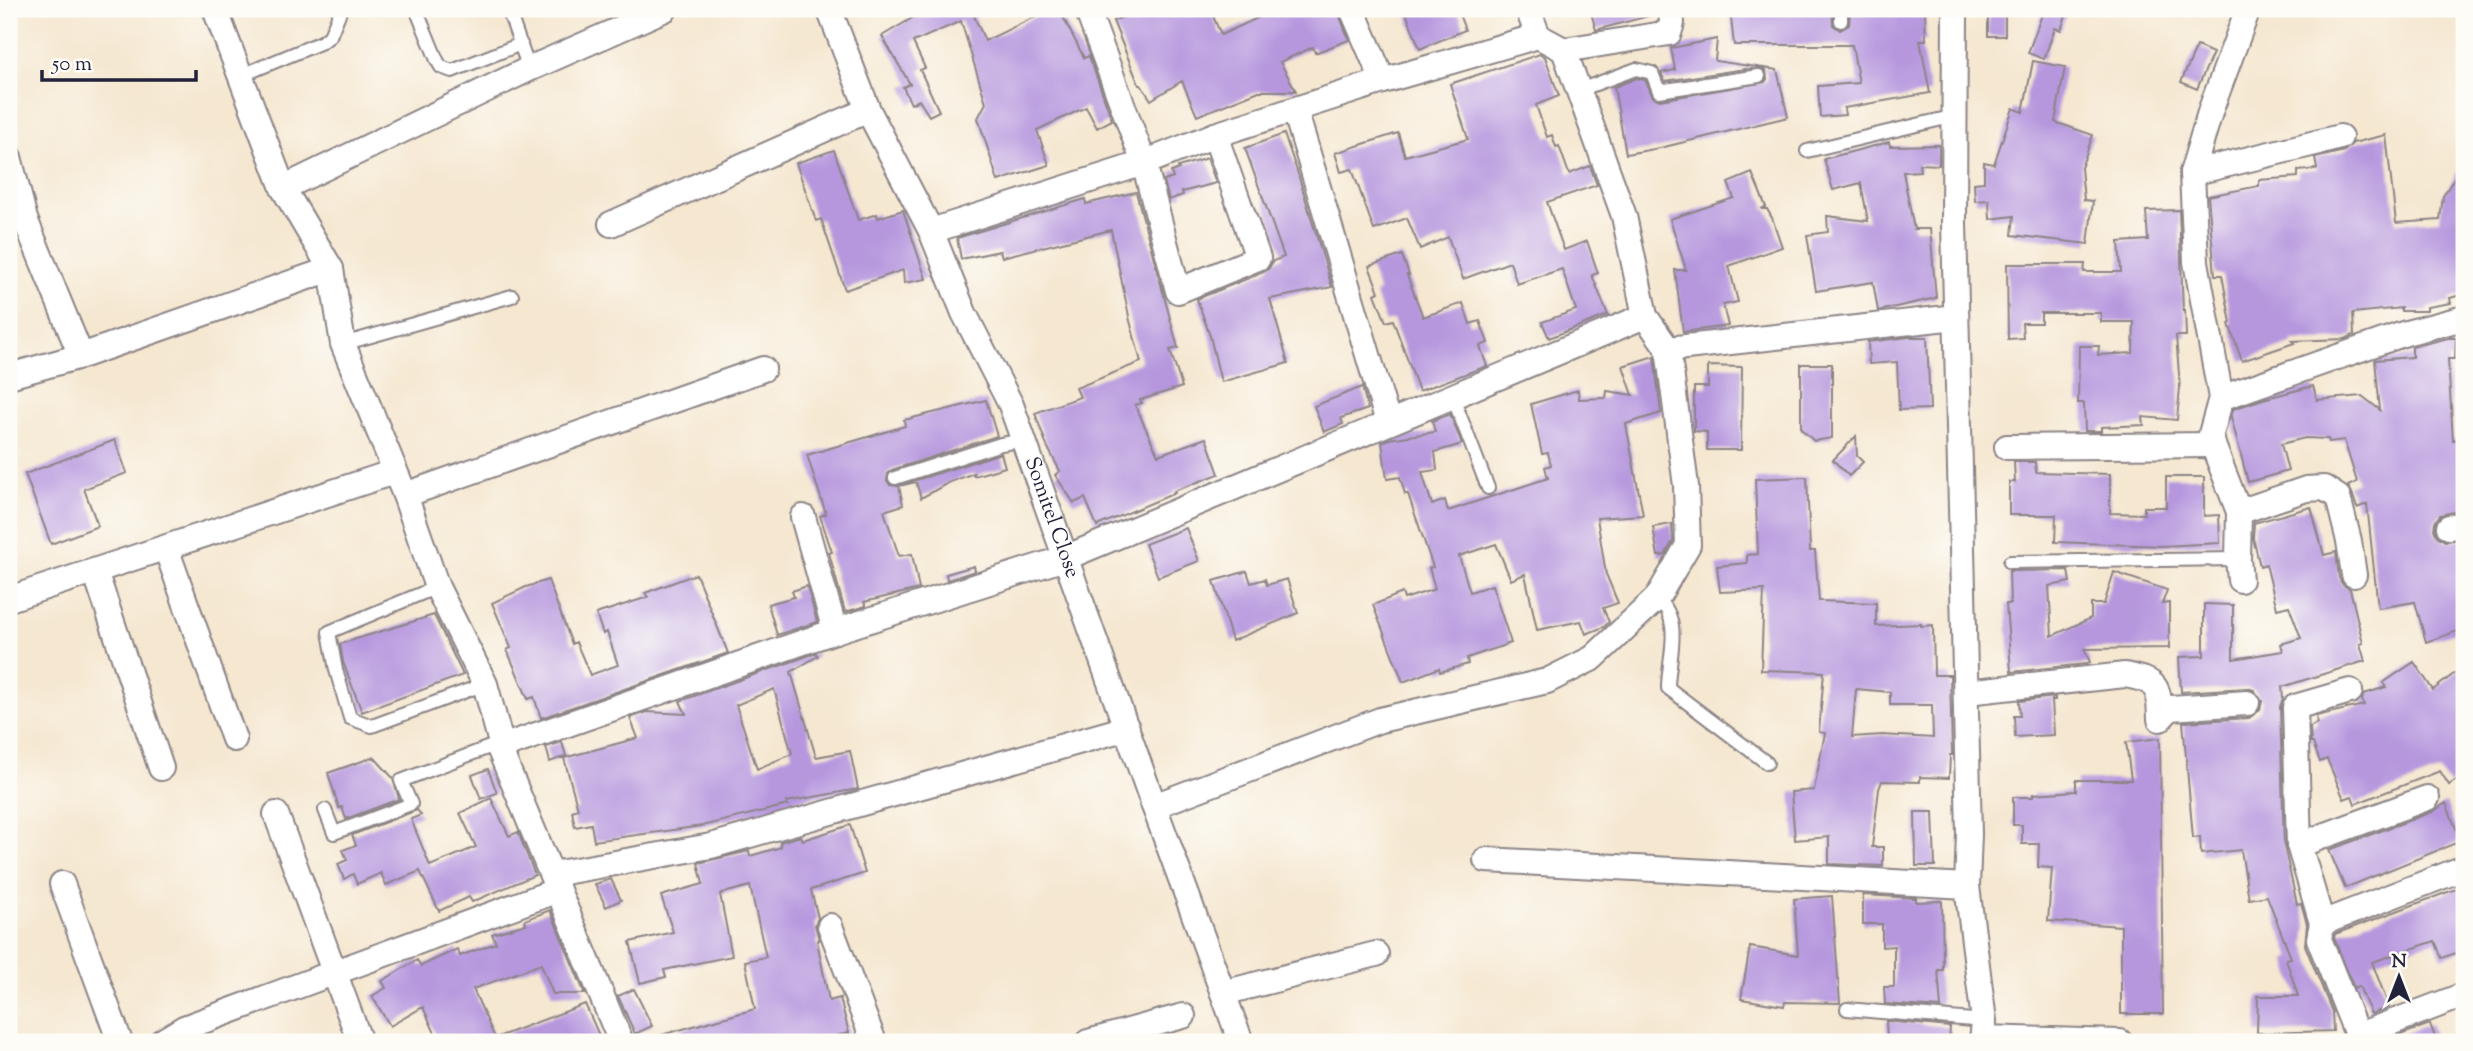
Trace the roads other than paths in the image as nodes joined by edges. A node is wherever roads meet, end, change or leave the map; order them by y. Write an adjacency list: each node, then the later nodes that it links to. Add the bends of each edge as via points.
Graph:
1 (215, 9): 17 (street)
2 (341, 9): 17 (lane, via 330,36 322,42)
3 (416, 9): 14 (lane, via 441,67 452,71)
4 (508, 9): 14 (lane)
5 (665, 9): 16 (street)
6 (829, 9): 21 (street, Somitel Close)
7 (1087, 9): 28 (street)
8 (1352, 9): 19 (street)
9 (1528, 9): 13 (street)
10 (1671, 9): 15 (street, via 1669,33)
11 (1955, 9): 23 (street)
12 (2248, 9): 29 (street)
13 (1538, 36): 15 (street); 19 (street)
14 (521, 44): 16 (lane)
15 (1564, 51): 20 (street)
16 (530, 69): 30 (street)
17 (240, 76): 30 (street)
18 (1759, 76): 20 (lane, via 1659,91 1652,73 1636,69)
19 (1383, 81): 22 (street)
20 (1577, 92): 35 (street, via 1624,216)
21 (868, 110): 31 (street); 32 (street, Somitel Close)
22 (1296, 110): 24 (street); 45 (street)
23 (1955, 116): 26 (lane); 36 (street)
24 (1215, 135): 28 (street); 28 (street, via 1258,258 1178,290)
25 (2340, 137): 29 (street)
26 (1807, 151)
27 (9, 157): 40 (street, via 25,219)
28 (1144, 163): 32 (street)
29 (2192, 173): 44 (street, via 2196,262)
30 (283, 188): 33 (street)
31 (611, 224)
32 (931, 231): 46 (street, Somitel Close, via 964,313)
33 (331, 270): 38 (street); 40 (street)
34 (512, 296): 38 (lane)
35 (1644, 316): 39 (street); 43 (street)
36 (1956, 317): 39 (street); 67 (street)
37 (2464, 318): 44 (street, via 2406,333)
38 (342, 344): 49 (street)
39 (1668, 349): 62 (street, via 1686,486 1688,545)
40 (81, 356): 42 (street)
41 (763, 369): 52 (street)
42 (9, 376)
43 (1452, 395): 45 (street); 51 (lane)
44 (2221, 398): 47 (street, via 2211,434)
45 (1388, 422): 56 (street)
46 (1025, 440): 50 (lane); 56 (street, Somitel Close)
47 (2213, 445): 48 (street); 53 (street)
48 (2007, 447)
49 (394, 472): 52 (street); 55 (street)
50 (895, 478)
51 (1488, 488)
52 (405, 495): 61 (street)
53 (2239, 512): 58 (street); 60 (street, via 2306,489 2324,488 2338,497)
54 (803, 517): 64 (street)
55 (166, 548): 59 (street); 70 (street)
56 (1065, 558): 64 (street); 69 (street, Somitel Close)
57 (2010, 562): 58 (lane)
58 (2239, 569)
59 (95, 571): 63 (street); 73 (street)
60 (2354, 575)
61 (437, 587): 65 (street); 65 (lane, via 328,632 350,718 372,726)
62 (1657, 598): 72 (lane, via 1668,607 1674,631 1668,688); 75 (street, via 1593,658 1547,681 1380,720)
63 (9, 599)
64 (835, 631): 71 (street)
65 (485, 684): 71 (street)
66 (2350, 691): 78 (street, via 2295,707)
67 (1966, 692): 68 (street, via 2125,674 2148,679 2159,693 2160,719 2170,708); 83 (street)
68 (2247, 703)
69 (1126, 728): 75 (street, Somitel Close); 81 (street, via 711,846)
70 (234, 739)
71 (500, 745): 76 (lane, via 401,781 411,804 360,824 334,833); 81 (street)
72 (1767, 763)
73 (161, 768)
74 (2427, 798): 78 (street)
75 (1154, 806): 88 (street, Somitel Close)
76 (325, 810)
77 (276, 814): 87 (street)
78 (2300, 845): 84 (street)
79 (1486, 860): 83 (street)
80 (2464, 868): 84 (street)
81 (556, 882): 87 (street); 97 (street)
82 (62, 884): 94 (street)
83 (1967, 886): 92 (street)
84 (2322, 923): 93 (street, via 2319,939)
85 (830, 926): 98 (street)
86 (1376, 954): 88 (street)
87 (335, 973): 95 (street, via 184,1028); 96 (street)
88 (1223, 993): 100 (street, Somitel Close)
89 (2464, 995): 93 (street)
90 (1847, 1009): 92 (lane)
91 (1183, 1016): 99 (street)
92 (1983, 1034): 101 (street)
93 (2358, 1039)
94 (120, 1042)
95 (160, 1042)
96 (360, 1042)
97 (621, 1042)
98 (874, 1042)
99 (1088, 1042)
100 (1241, 1042)
101 (2120, 1042)

